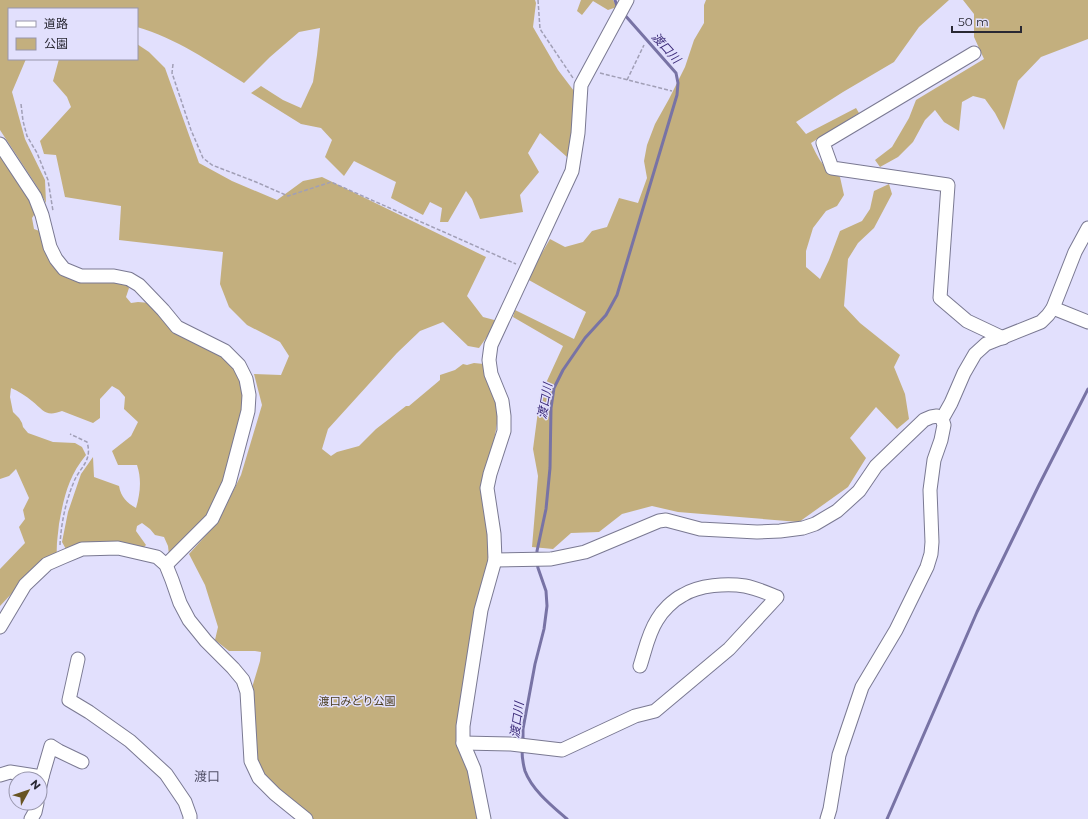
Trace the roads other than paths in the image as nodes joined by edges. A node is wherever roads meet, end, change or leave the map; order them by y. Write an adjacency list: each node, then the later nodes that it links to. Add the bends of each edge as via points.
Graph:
1 (627, 0): 9 (street, via 581,85 578,133 572,171 491,345 491,374 502,401 504,416 504,431 487,488)
2 (974, 53): 7 (street, via 823,143 832,168 948,185 940,298 967,321)
3 (0, 144): 10 (street, via 35,197 50,246 64,269 81,276 114,276 129,279 139,285 176,327 225,351 239,365 246,379 248,410 230,483 212,519)
4 (1088, 228): 5 (street)
5 (1053, 308): 6 (street); 7 (street, via 1041,322)
6 (1088, 322)
7 (1003, 338): 8 (street, via 986,344 975,354)
8 (942, 419): 9 (street, via 937,416 924,420 876,466 854,496 837,511 803,528 757,532 700,529 666,520 585,552 533,560); 20 (street, via 944,424 934,460 930,490 931,554 896,630 862,687 839,755)
9 (495, 560): 14 (street, via 480,610 463,726)
10 (166, 565): 11 (street, via 157,557 118,548 82,549 47,564 25,585); 18 (street, via 189,620 242,680 247,692 251,761 259,778)
11 (0, 627)
12 (78, 659): 17 (street, via 69,700 130,741 166,774 185,802)
13 (640, 666): 14 (street, via 657,621 682,595 721,585 744,586 777,597 729,649 655,711 635,716 562,750 511,744)
14 (463, 743): 19 (street, via 474,769)
15 (82, 762): 16 (street, via 52,746)
16 (44, 771)
17 (190, 819)
18 (306, 819)
19 (484, 819)
20 (827, 819)

